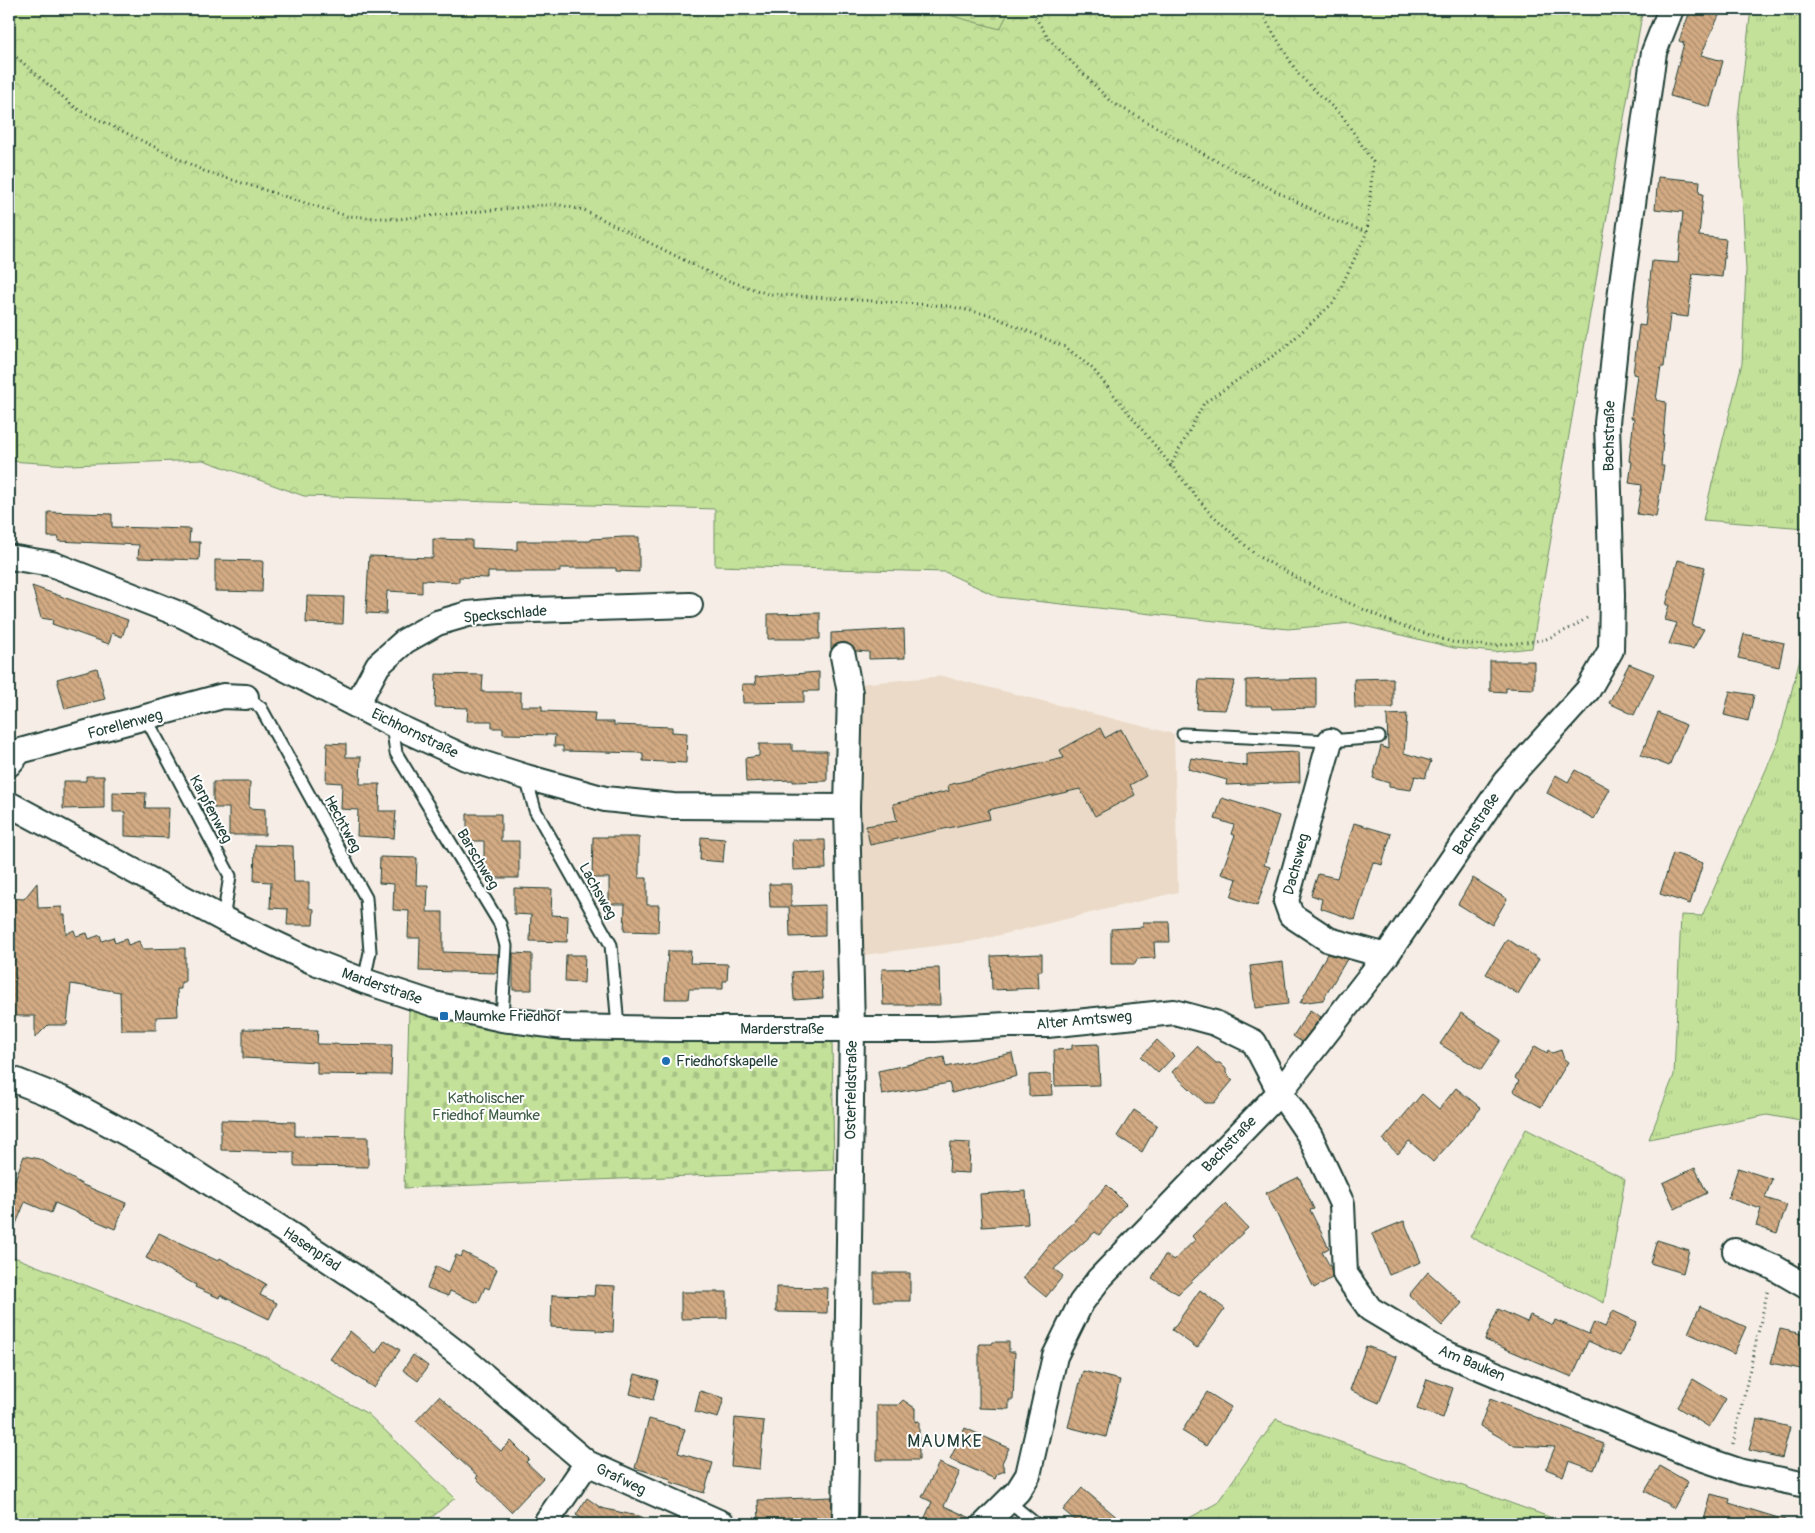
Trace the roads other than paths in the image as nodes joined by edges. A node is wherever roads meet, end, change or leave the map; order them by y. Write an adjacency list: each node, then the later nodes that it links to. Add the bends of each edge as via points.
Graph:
1 (1671, 9): 17 (street, Bachstraße, via 1654,52 1621,290 1607,423 1612,604 1610,650 1588,690 1505,782)
2 (9, 557): 6 (street, Eichhornstraße, via 52,564 184,616)
3 (690, 606): 6 (street, Speckschlade, via 500,611 468,614 437,623 405,641 378,665)
4 (843, 656): 15 (street, Osterfeldstraße, via 850,693)
5 (246, 697): 7 (street, Forellenweg, via 223,696); 18 (lane, Hechtweg, via 261,708 366,898 370,952)
6 (357, 704): 8 (street, Eichhornstraße)
7 (146, 718): 12 (street, Forellenweg, via 20,751); 16 (lane, Karpfenweg, via 230,876)
8 (392, 724): 13 (street, Eichhornstraße, via 466,758); 19 (lane, Barschweg, via 396,753 500,924 506,946)
9 (1183, 734): 11 (lane)
10 (1379, 737): 11 (lane)
11 (1330, 741): 17 (street, Dachsweg, via 1286,901 1291,915 1329,940)
12 (9, 764)
13 (526, 777): 15 (street, Eichhornstraße, via 605,799 673,806); 20 (lane, Lachsweg, via 536,810 610,945)
14 (9, 804): 16 (street, Marderstraße)
15 (847, 807): 21 (street, Osterfeldstraße)
16 (223, 919): 18 (street, Marderstraße, via 312,961)
17 (1386, 956): 23 (street, Bachstraße)
18 (364, 981): 19 (street, Marderstraße, via 434,1004)
19 (502, 1019): 20 (street, Marderstraße, via 564,1027)
20 (618, 1027): 21 (street, Marderstraße, via 672,1030)
21 (852, 1028): 23 (street, Alter Amtsweg, via 1047,1025 1174,1012 1215,1024 1254,1042); 31 (street, Osterfeldstraße)
22 (9, 1078): 26 (street, Hasenpfad, via 65,1100 170,1157 294,1236 382,1295)
23 (1280, 1092): 27 (street, Am Bauken, via 1310,1136 1342,1204 1345,1274 1370,1309 1440,1351 1689,1454 1728,1467); 28 (street, Bachstraße, via 1099,1279 1081,1303 1056,1356 1028,1475)
24 (1735, 1251): 25 (street)
25 (1806, 1286)
26 (587, 1463): 29 (street, Grafweg); 30 (street, Grafweg)
27 (1806, 1484)
28 (1009, 1502): 32 (street, Bachstraße); 33 (lane)
29 (545, 1524)
30 (722, 1524)
31 (845, 1524)
32 (985, 1524)
33 (1036, 1524)

